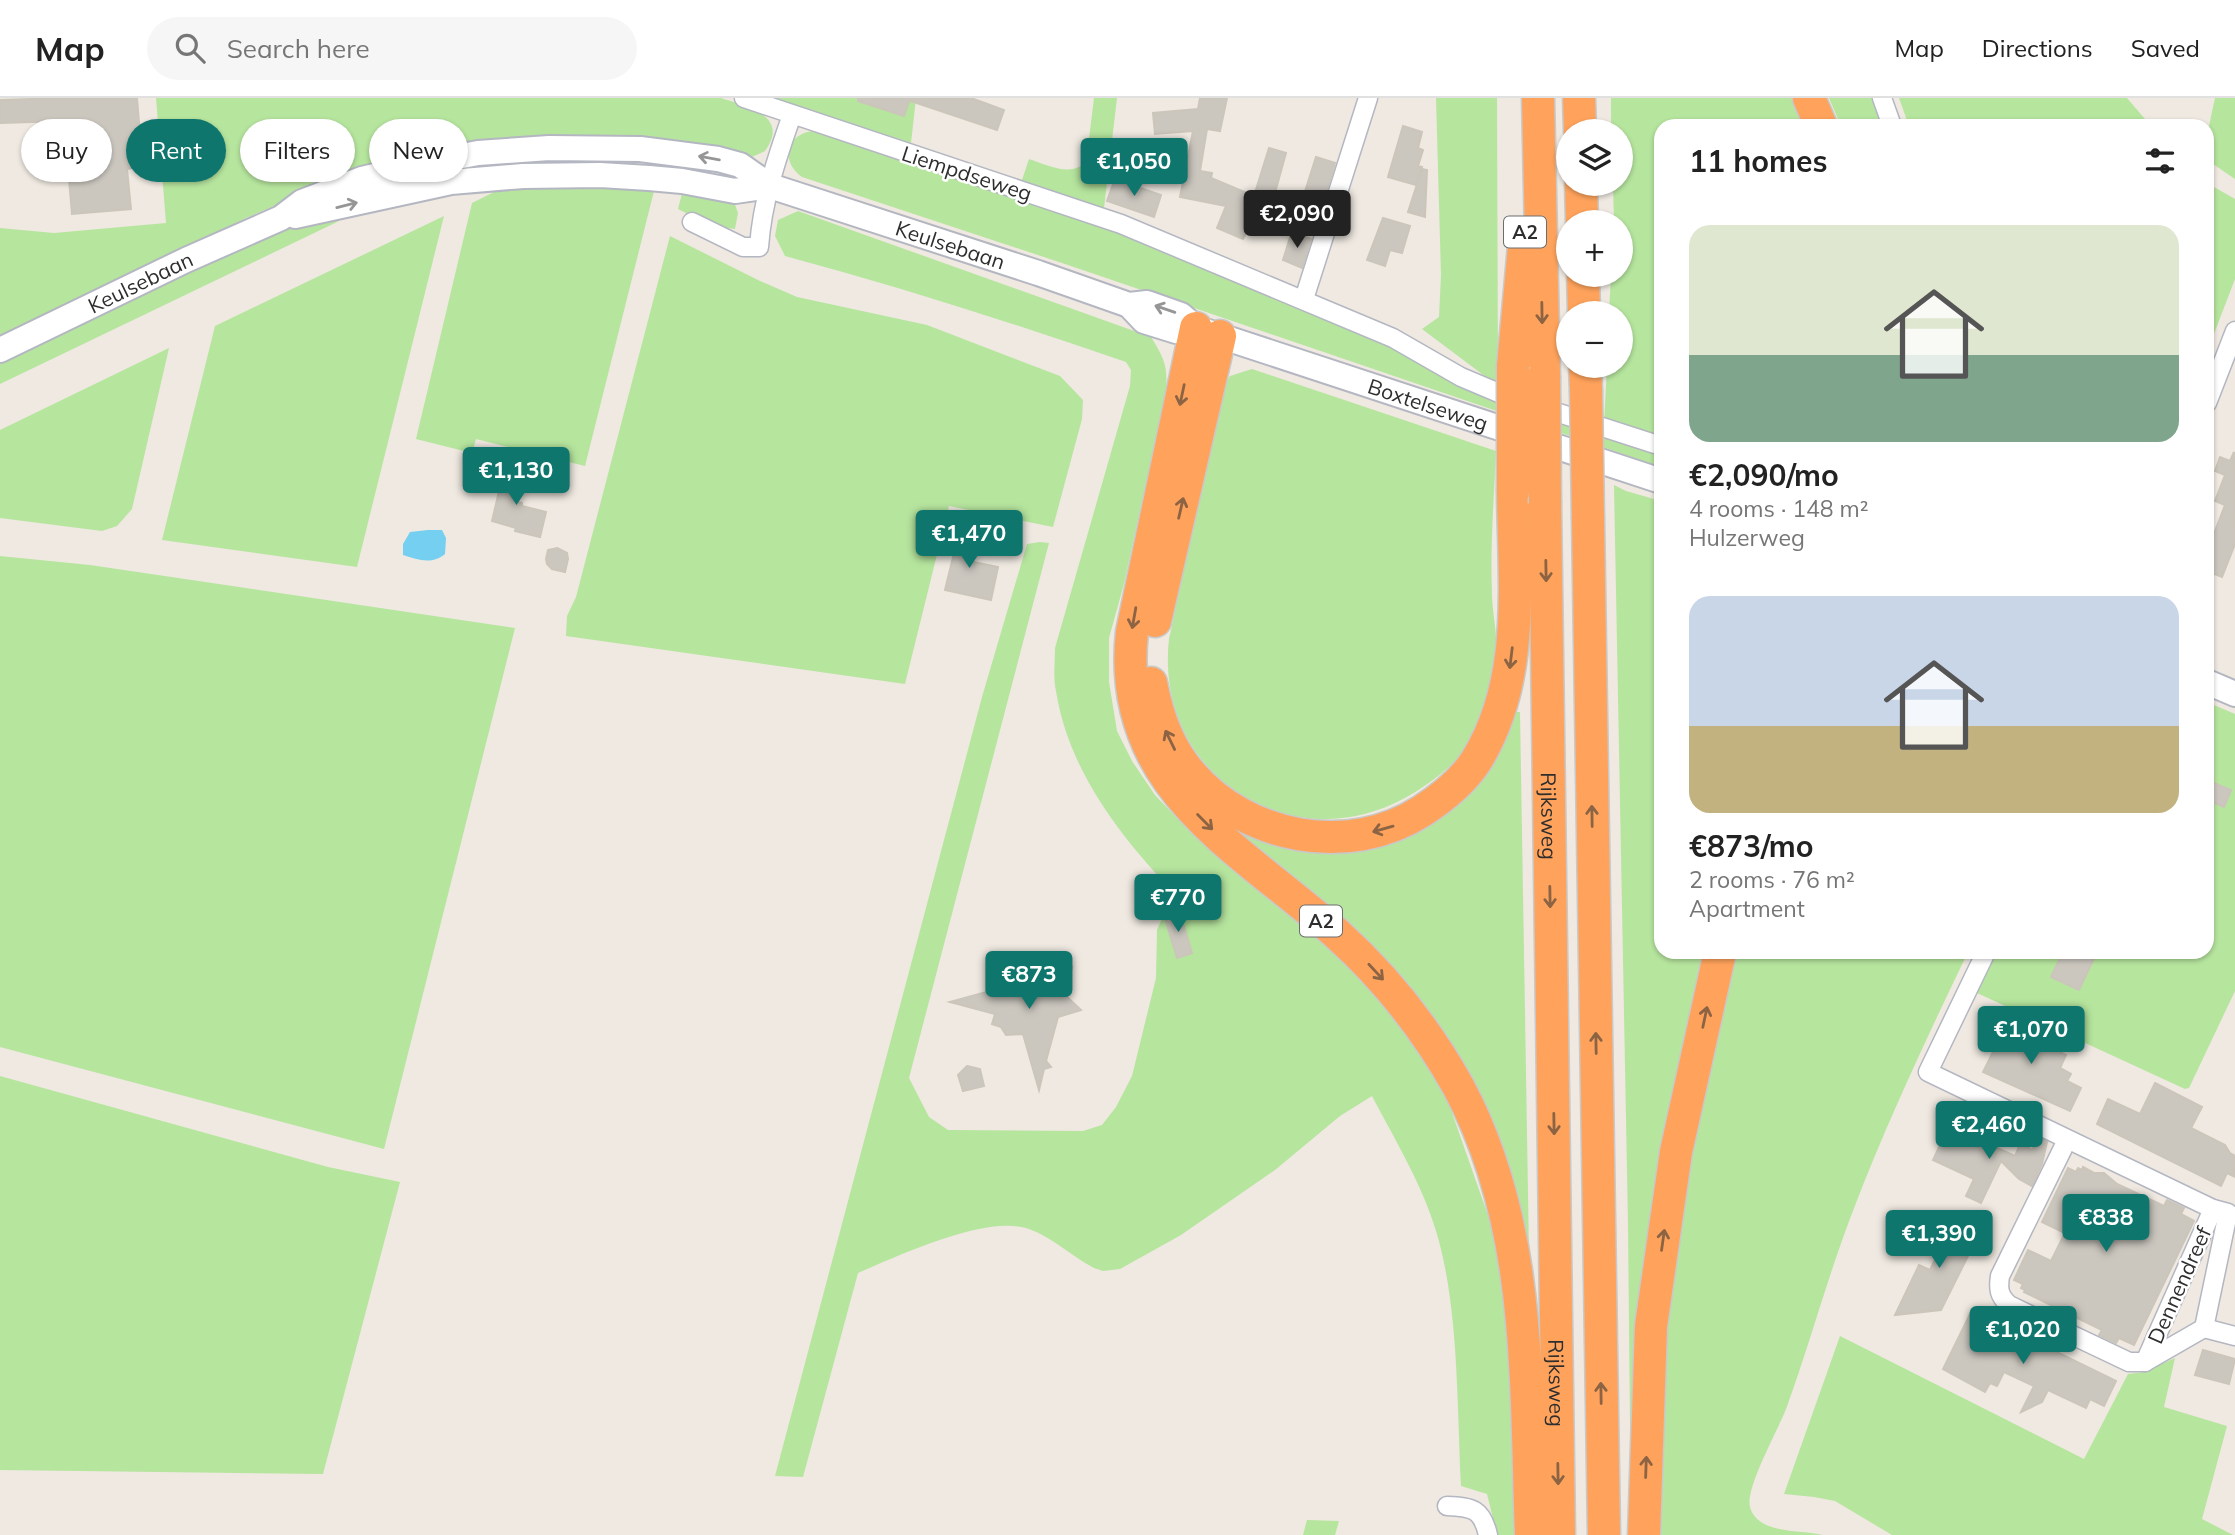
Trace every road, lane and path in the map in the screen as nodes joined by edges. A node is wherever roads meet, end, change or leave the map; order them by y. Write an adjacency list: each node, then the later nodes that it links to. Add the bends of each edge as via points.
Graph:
1 (744, 98): 7 (street, Liempdseweg)
2 (1368, 98): 13 (street)
3 (1538, 98): 16 (highway, A2, one-way to 16, bridge, via 1513,366 1512,653 1500,713 1475,764 1435,803 1390,828 1328,838 1264,826 1246,818 1204,788 1178,757 1157,709 1150,650); 34 (highway, Rijksweg / A2, one-way to 34, bridge)
4 (1579, 98): 8 (highway)
5 (1808, 98): 9 (highway)
6 (1882, 98): 10 (street)
7 (792, 115): 11 (street); 13 (street, Liempdseweg, via 1121,224)
8 (1580, 119)
9 (1818, 119)
10 (1890, 119)
11 (770, 186): 12 (street, via 760,247 743,247); 14 (main road, Keulsebaan); 17 (main road, Keulsebaan, via 735,191 649,177 512,176 438,185 281,218)
12 (692, 222)
13 (1304, 299): 20 (street, Boxtelseweg, via 1394,338 1461,377 1506,396)
14 (1129, 305): 16 (main road, Boxtelseweg, via 1147,303 1181,314)
15 (2235, 331): 19 (street)
16 (1208, 332): 21 (main road, Boxtelseweg); 33 (highway, A2, one-way to 33, via 1132,632 1129,670 1135,709 1151,753 1175,790 1229,846 1371,967 1420,1024 1468,1107 1497,1179 1516,1258)
17 (0, 350)
18 (1585, 378): 35 (highway, Rijksweg, one-way to 18, bridge)
19 (2214, 385)
20 (1654, 444)
21 (1654, 479)
22 (2214, 685): 23 (main road)
23 (2235, 694)
24 (1718, 959): 36 (highway, one-way to 24, via 1651,1326 1676,1152)
25 (1983, 959): 26 (street, via 1928,1072)
26 (2067, 1140): 27 (street); 30 (street, Dennendreef, via 2000,1276 2001,1297 2009,1306 2129,1363)
27 (2225, 1207): 28 (street); 30 (street, Dennendreef)
28 (2203, 1328): 29 (street); 30 (street, Dennendreef)
29 (2235, 1336)
30 (2145, 1362)
31 (1447, 1506): 32 (street, via 1474,1510 1481,1515)
32 (1488, 1535)
33 (1531, 1535)
34 (1559, 1535)
35 (1604, 1535)
36 (1644, 1535)

